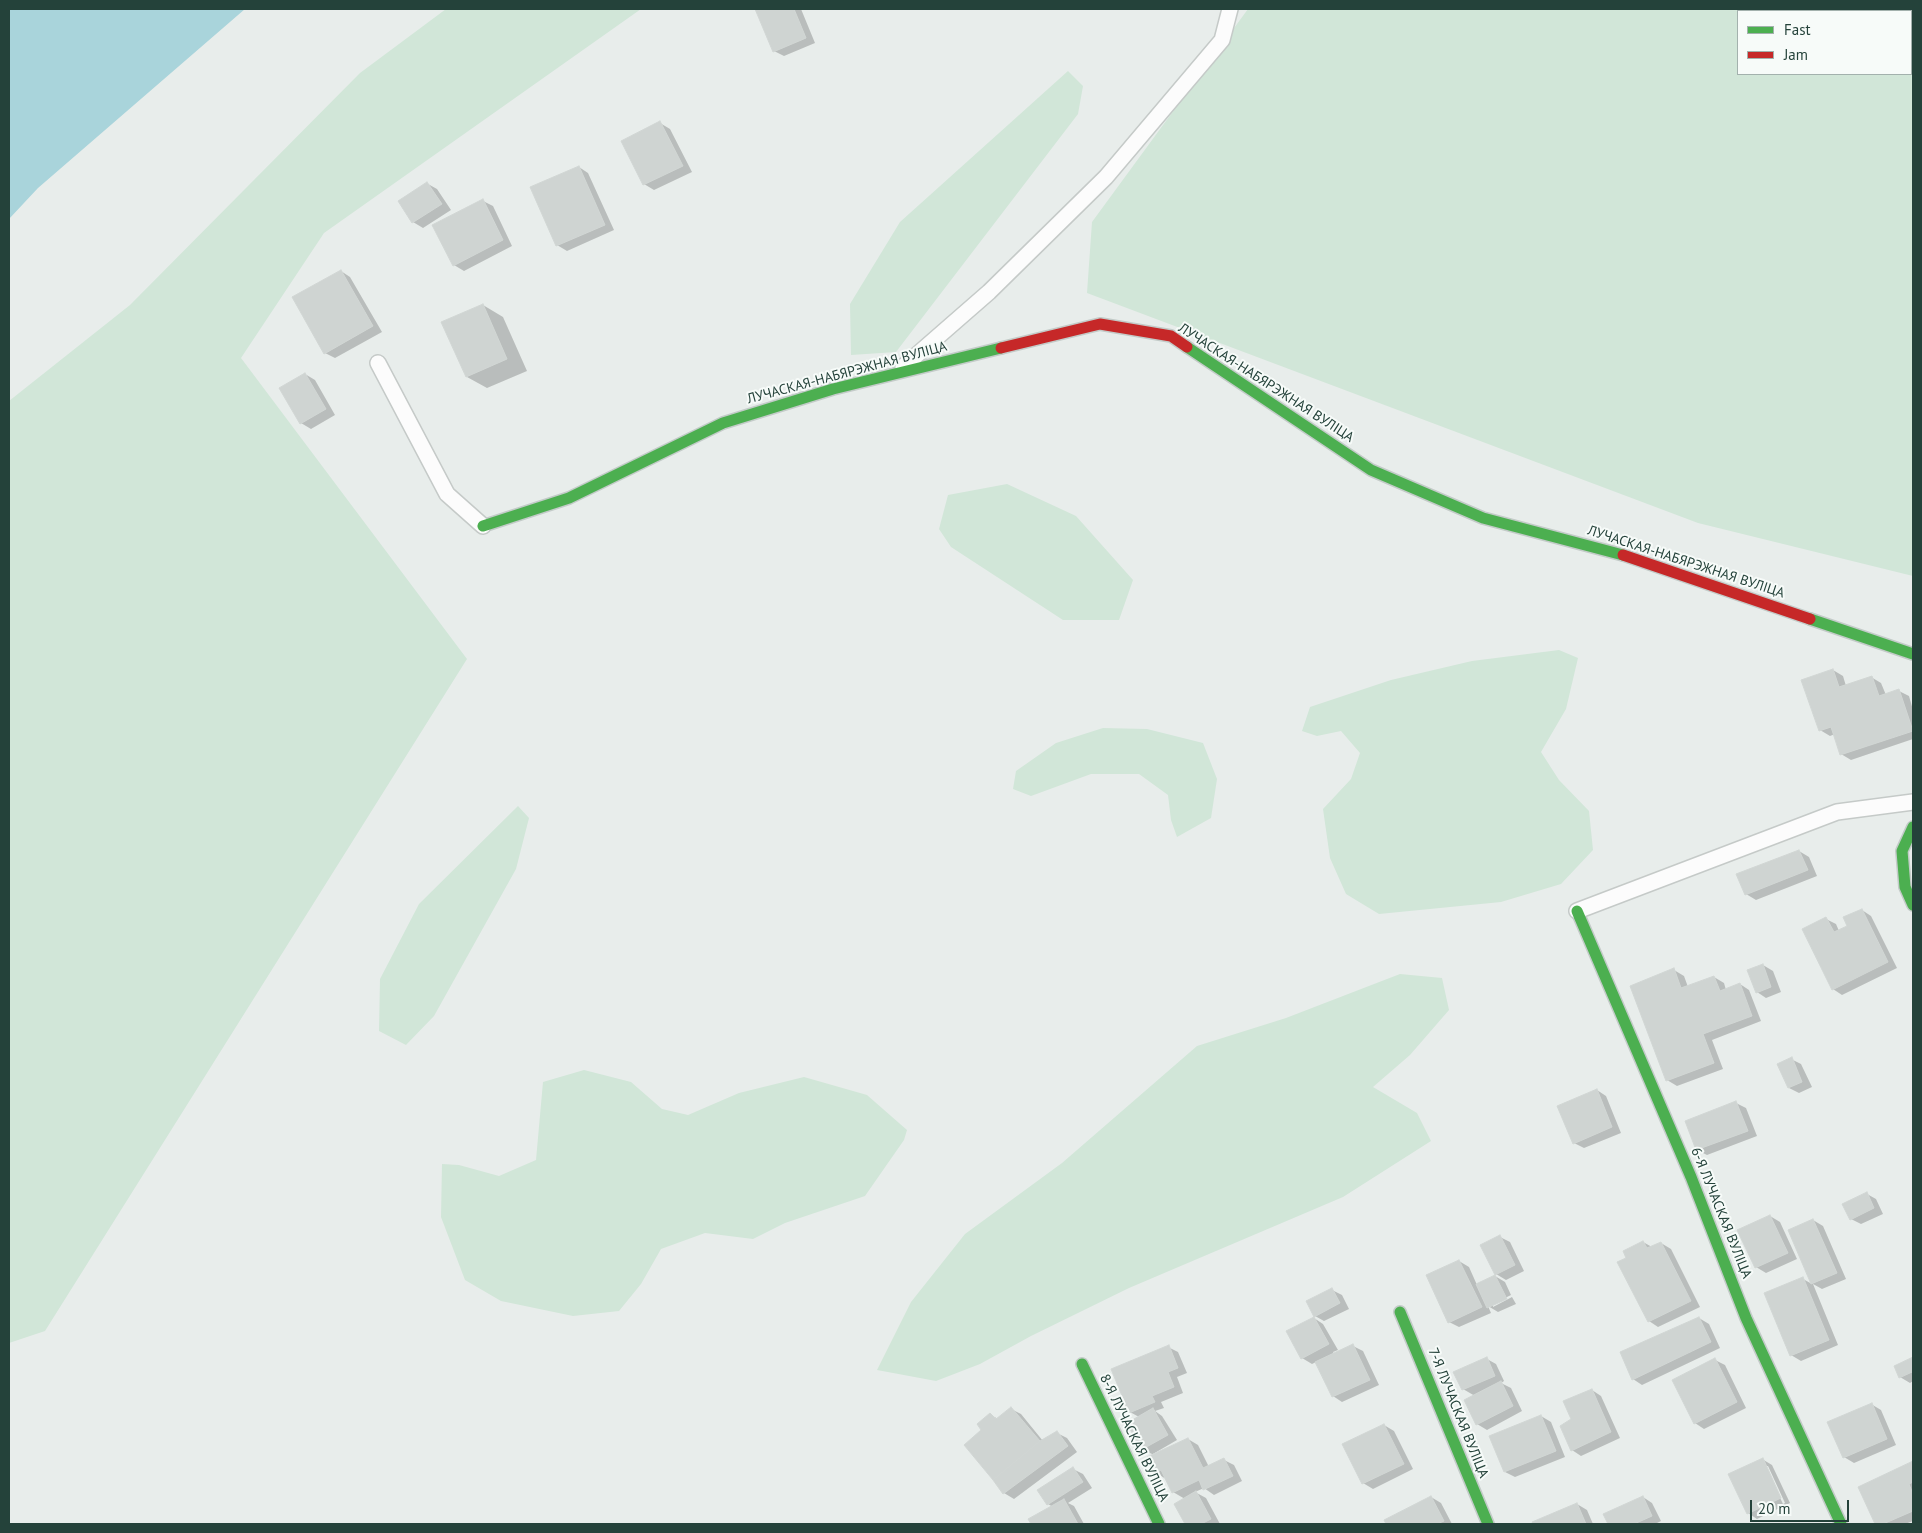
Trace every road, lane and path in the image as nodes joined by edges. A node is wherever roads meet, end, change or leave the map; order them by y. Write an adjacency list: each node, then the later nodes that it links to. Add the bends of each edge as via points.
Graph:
1 (1230, 9): 3 (lane, via 1222,40 1106,177 989,292)
2 (378, 363): 4 (lane, via 447,494)
3 (894, 375): 4 (street, ЛУЧАСКАЯ-НАБЯРЭЖНАЯ ВУЛІЦА, via 723,423 569,498); 5 (street, ЛУЧАСКАЯ-НАБЯРЭЖНАЯ ВУЛІЦА, via 1100,324 1171,336 1379,474 1483,518 1626,556)
4 (483, 526)
5 (1913, 654)
6 (1913, 802): 9 (lane, via 1837,812)
7 (1913, 828): 8 (street, via 1902,851 1905,887)
8 (1913, 906)
9 (1577, 911): 14 (street, 6-Я ЛУЧАСКАЯ ВУЛІЦА, via 1691,1177 1746,1318)
10 (1400, 1312): 13 (street, 7-Я ЛУЧАСКАЯ ВУЛІЦА)
11 (1082, 1364): 12 (street, 8-Я ЛУЧАСКАЯ ВУЛІЦА)
12 (1158, 1524)
13 (1488, 1524)
14 (1841, 1524)

